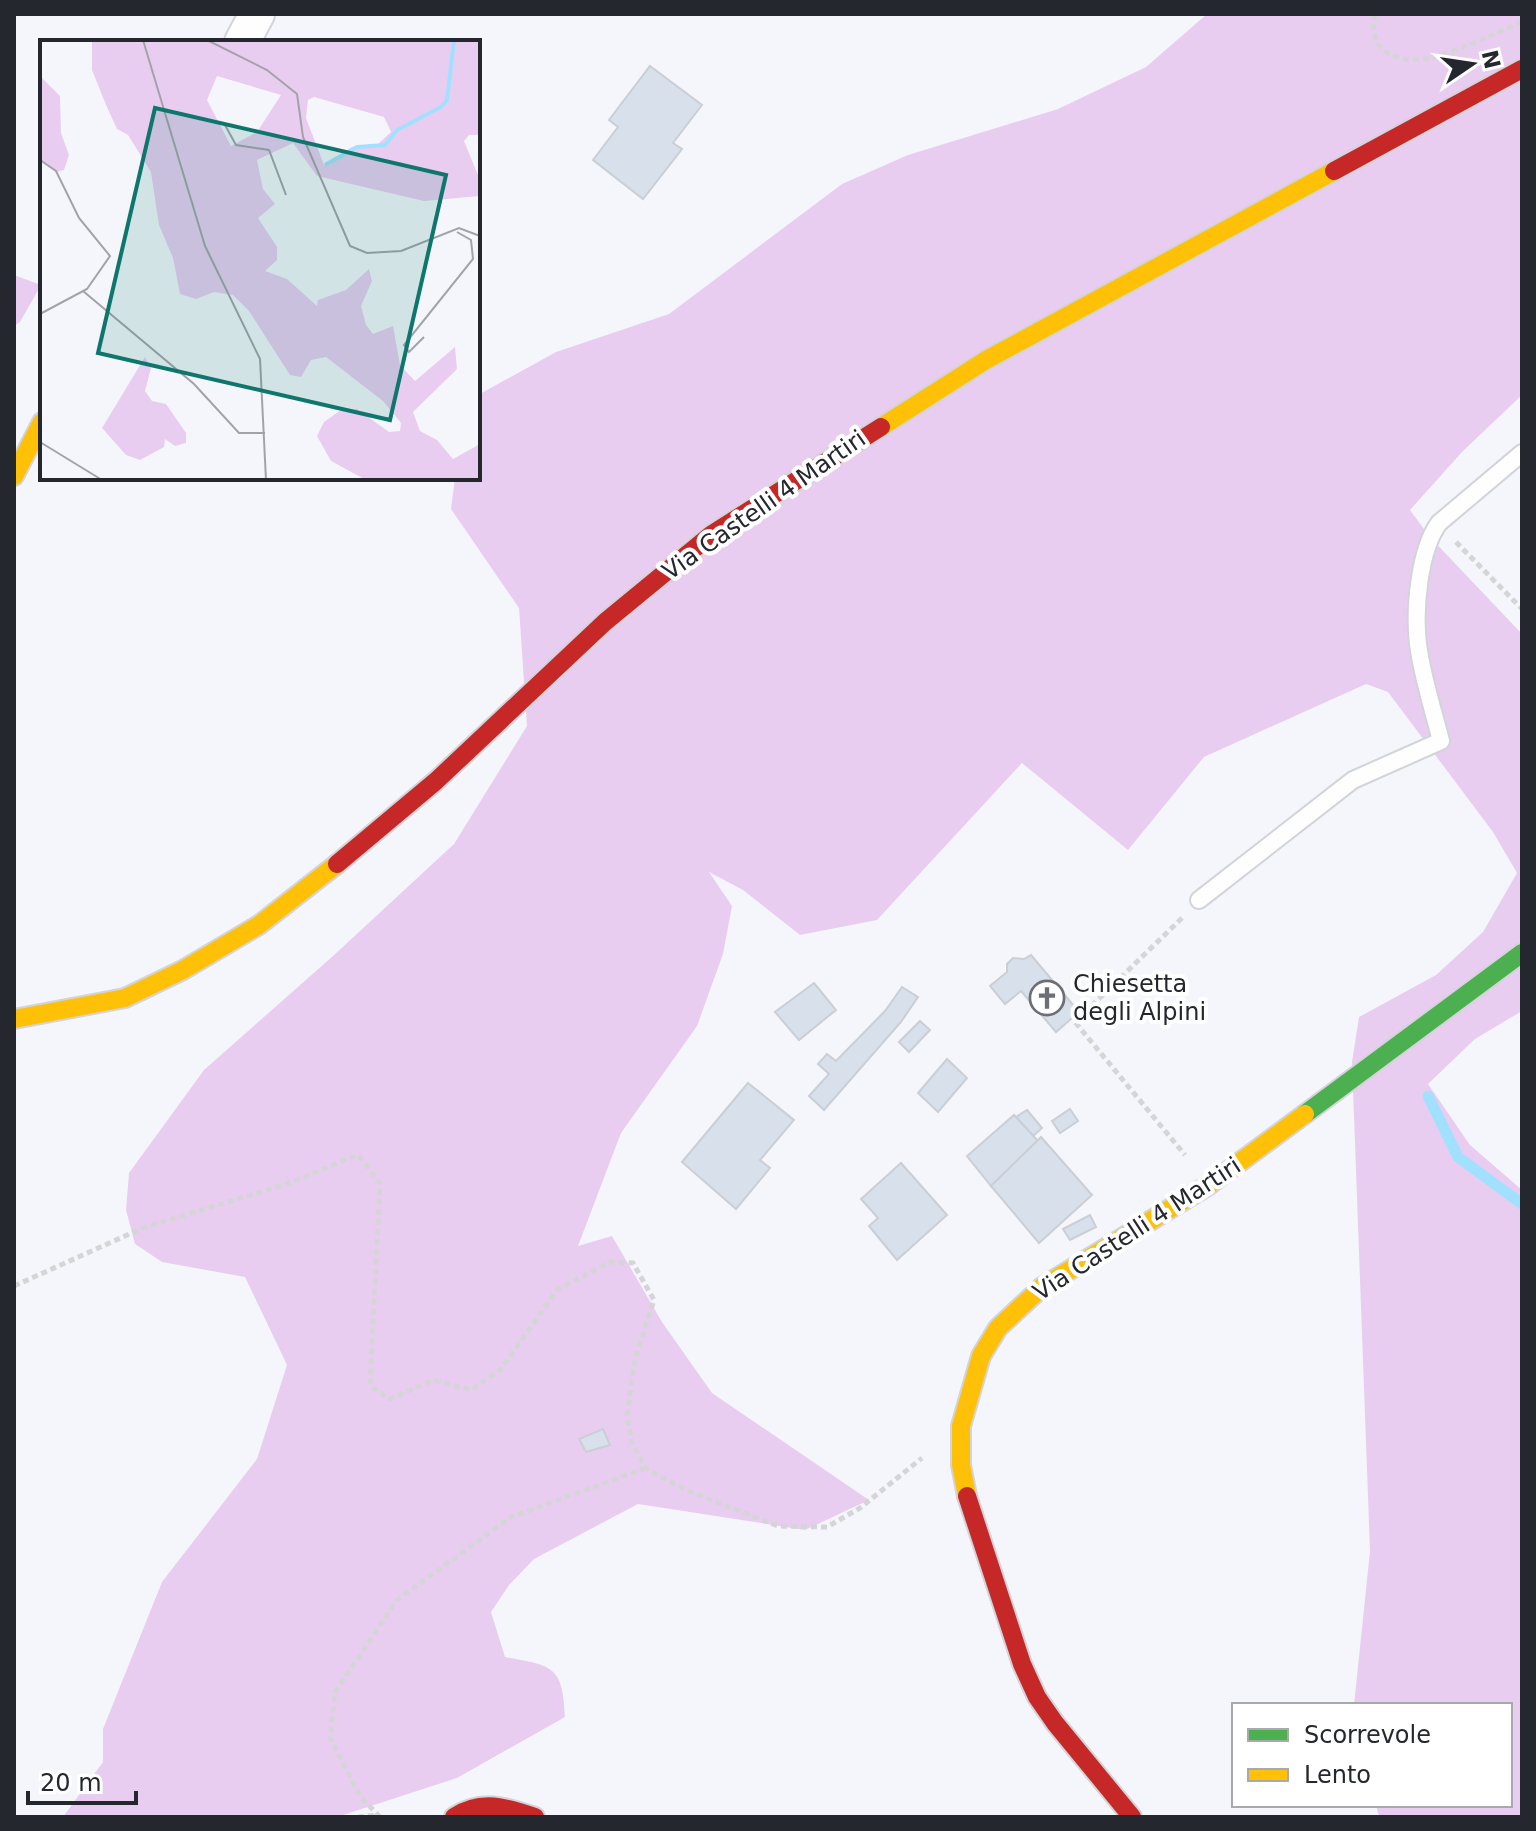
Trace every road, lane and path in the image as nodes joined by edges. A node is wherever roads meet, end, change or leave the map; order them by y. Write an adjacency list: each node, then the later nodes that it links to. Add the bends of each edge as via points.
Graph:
1 (257, 14): 4 (street)
2 (1375, 14): 3 (path, via 1372,31 1381,49 1401,59 1425,59)
3 (1522, 22)
4 (243, 40)
5 (1522, 69): 13 (street, Via Castelli 4 Martiri, via 986,360 712,534 605,622 436,781 259,925 125,998)
6 (40, 426): 8 (street)
7 (1522, 453): 9 (lane)
8 (14, 476)
9 (1439, 523): 10 (path); 11 (lane, via 1429,536 1421,579 1418,644 1441,741 1353,780)
10 (1522, 609)
11 (1199, 900): 14 (path, via 1075,1022)
12 (1522, 953): 16 (street, Via Castelli 4 Martiri, via 1209,1185 1019,1306 981,1356)
13 (14, 1019)
14 (1189, 1159)
15 (14, 1286): 17 (path, via 145,1227 284,1185 358,1155 380,1183 370,1386 390,1399 433,1380 472,1390 501,1369 558,1289 610,1262 633,1263 654,1300 635,1359 627,1415 632,1443)
16 (961, 1426): 17 (path, via 860,1508 827,1527 778,1526); 22 (street, Via Castelli 4 Martiri, via 968,1499 1022,1664 1055,1723)
17 (646, 1468): 18 (path, via 511,1517 397,1600 335,1692 330,1738 360,1796)
18 (379, 1816): 19 (path)
19 (358, 1817)
20 (454, 1817): 21 (street, via 464,1809 501,1804)
21 (535, 1817)
22 (1132, 1817)

